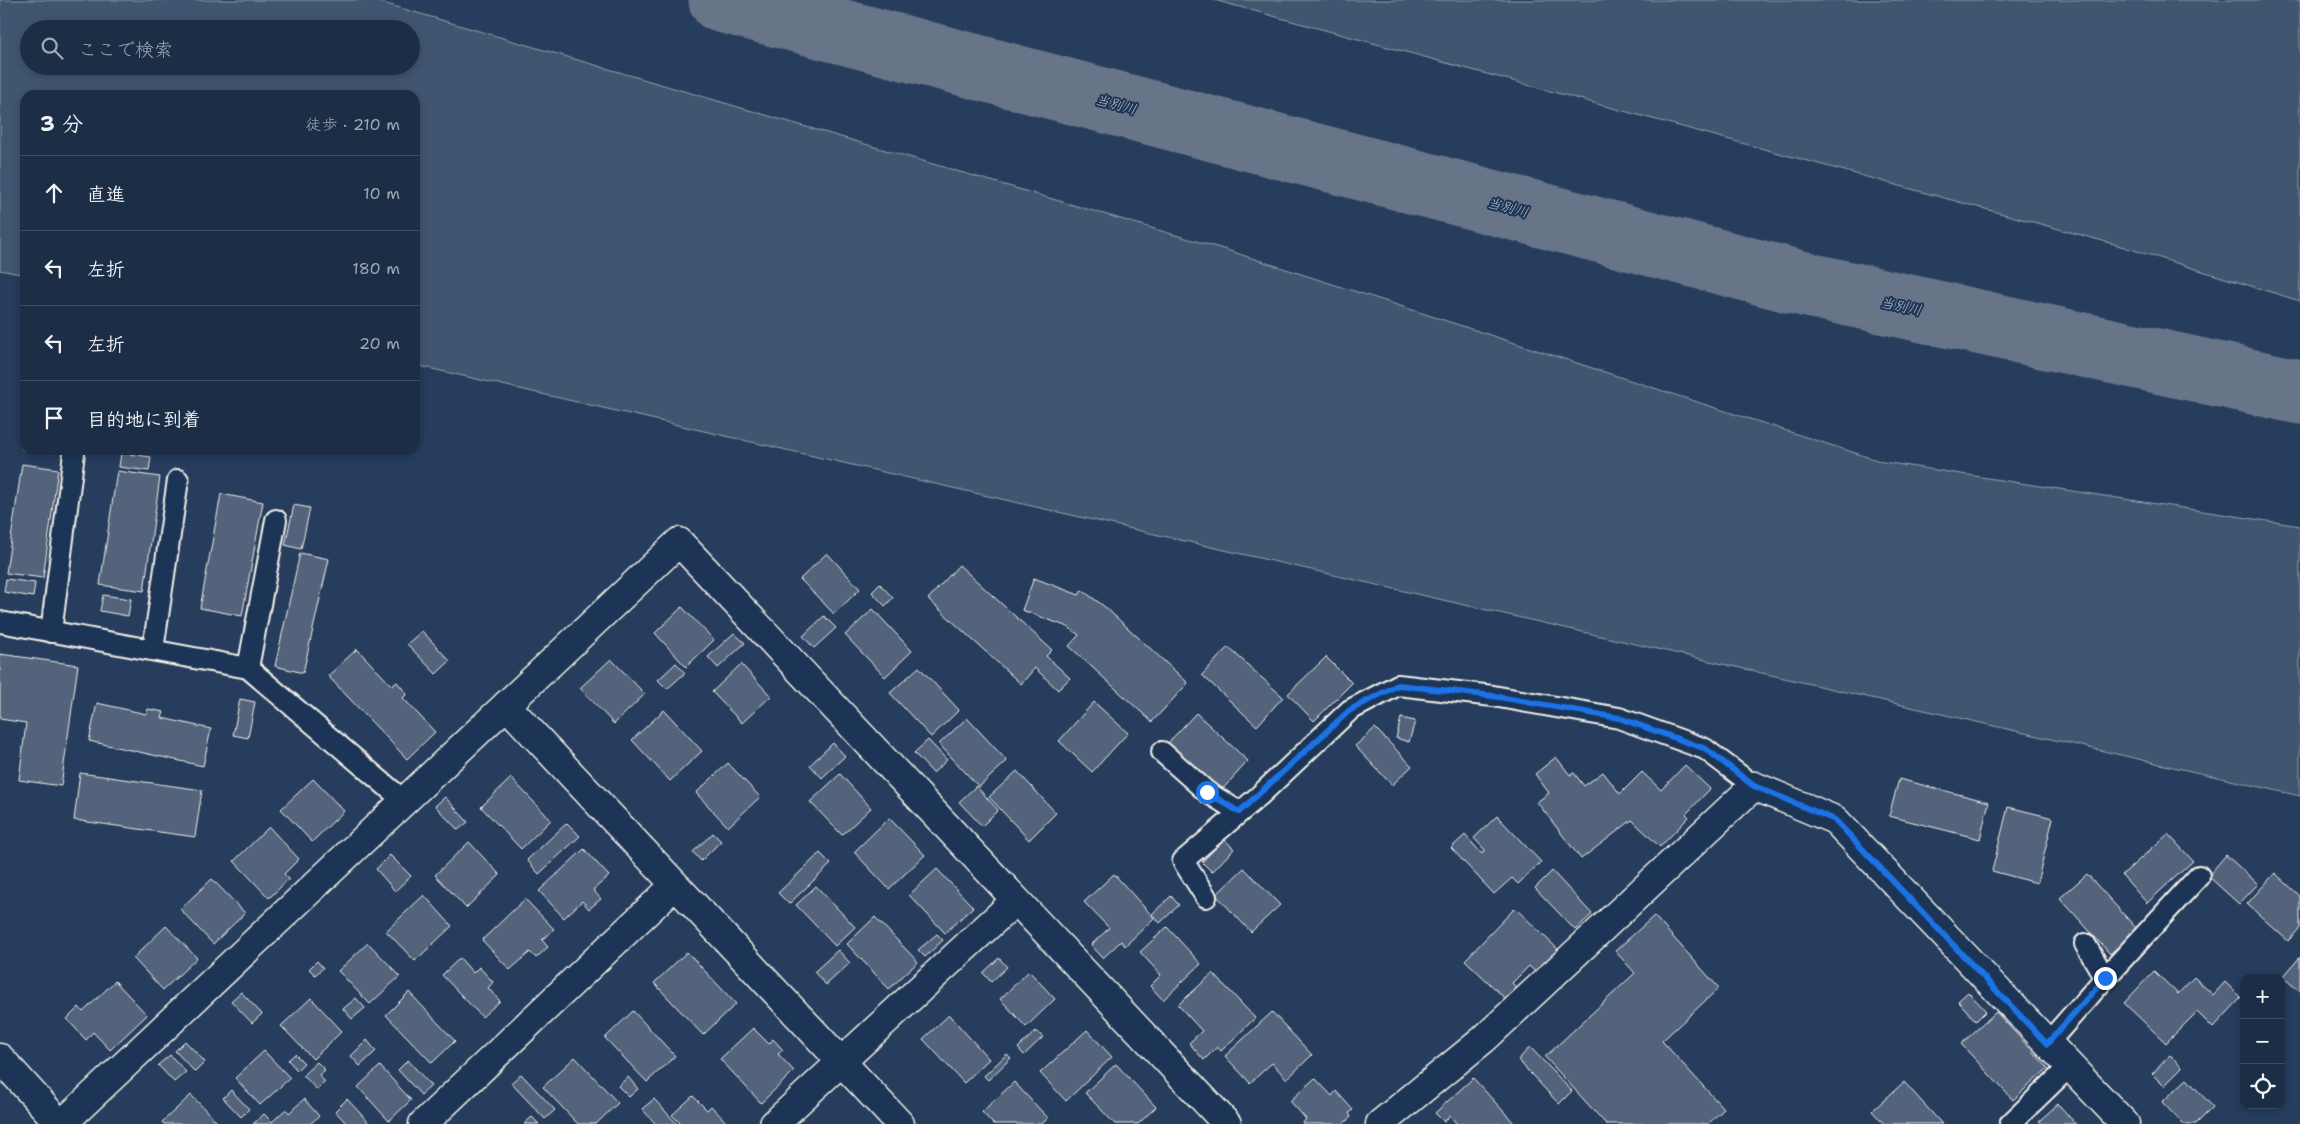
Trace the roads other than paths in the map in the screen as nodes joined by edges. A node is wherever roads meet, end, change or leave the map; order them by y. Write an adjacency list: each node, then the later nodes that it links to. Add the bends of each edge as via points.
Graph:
1 (74, 455): 5 (lane)
2 (178, 480): 6 (lane)
3 (276, 520): 7 (lane)
4 (0, 622): 5 (lane)
5 (51, 632): 6 (lane)
6 (153, 650): 7 (lane)
7 (248, 668): 11 (lane)
8 (506, 705): 11 (street); 14 (street); 16 (street, via 679,542)
9 (1162, 752): 12 (lane, via 1207,792)
10 (1754, 786): 12 (lane, via 1706,749 1619,718 1493,696 1398,685 1350,710); 19 (street, via 1835,820); 28 (street, via 1484,1039)
11 (404, 801): 23 (street)
12 (1239, 812): 15 (lane, via 1183,861)
13 (2199, 876): 18 (lane)
14 (675, 885): 21 (street); 24 (street)
15 (1206, 897)
16 (1016, 900): 21 (street); 27 (street)
17 (2084, 944): 18 (lane)
18 (2105, 978): 19 (lane)
19 (2047, 1044): 22 (street)
20 (0, 1058): 23 (street)
21 (840, 1060): 25 (street); 26 (street)
22 (2069, 1067): 29 (lane); 30 (street)
23 (61, 1124)
24 (423, 1124)
25 (774, 1124)
26 (900, 1124)
27 (1227, 1124)
28 (1380, 1124)
29 (2010, 1124)
30 (2125, 1124)

